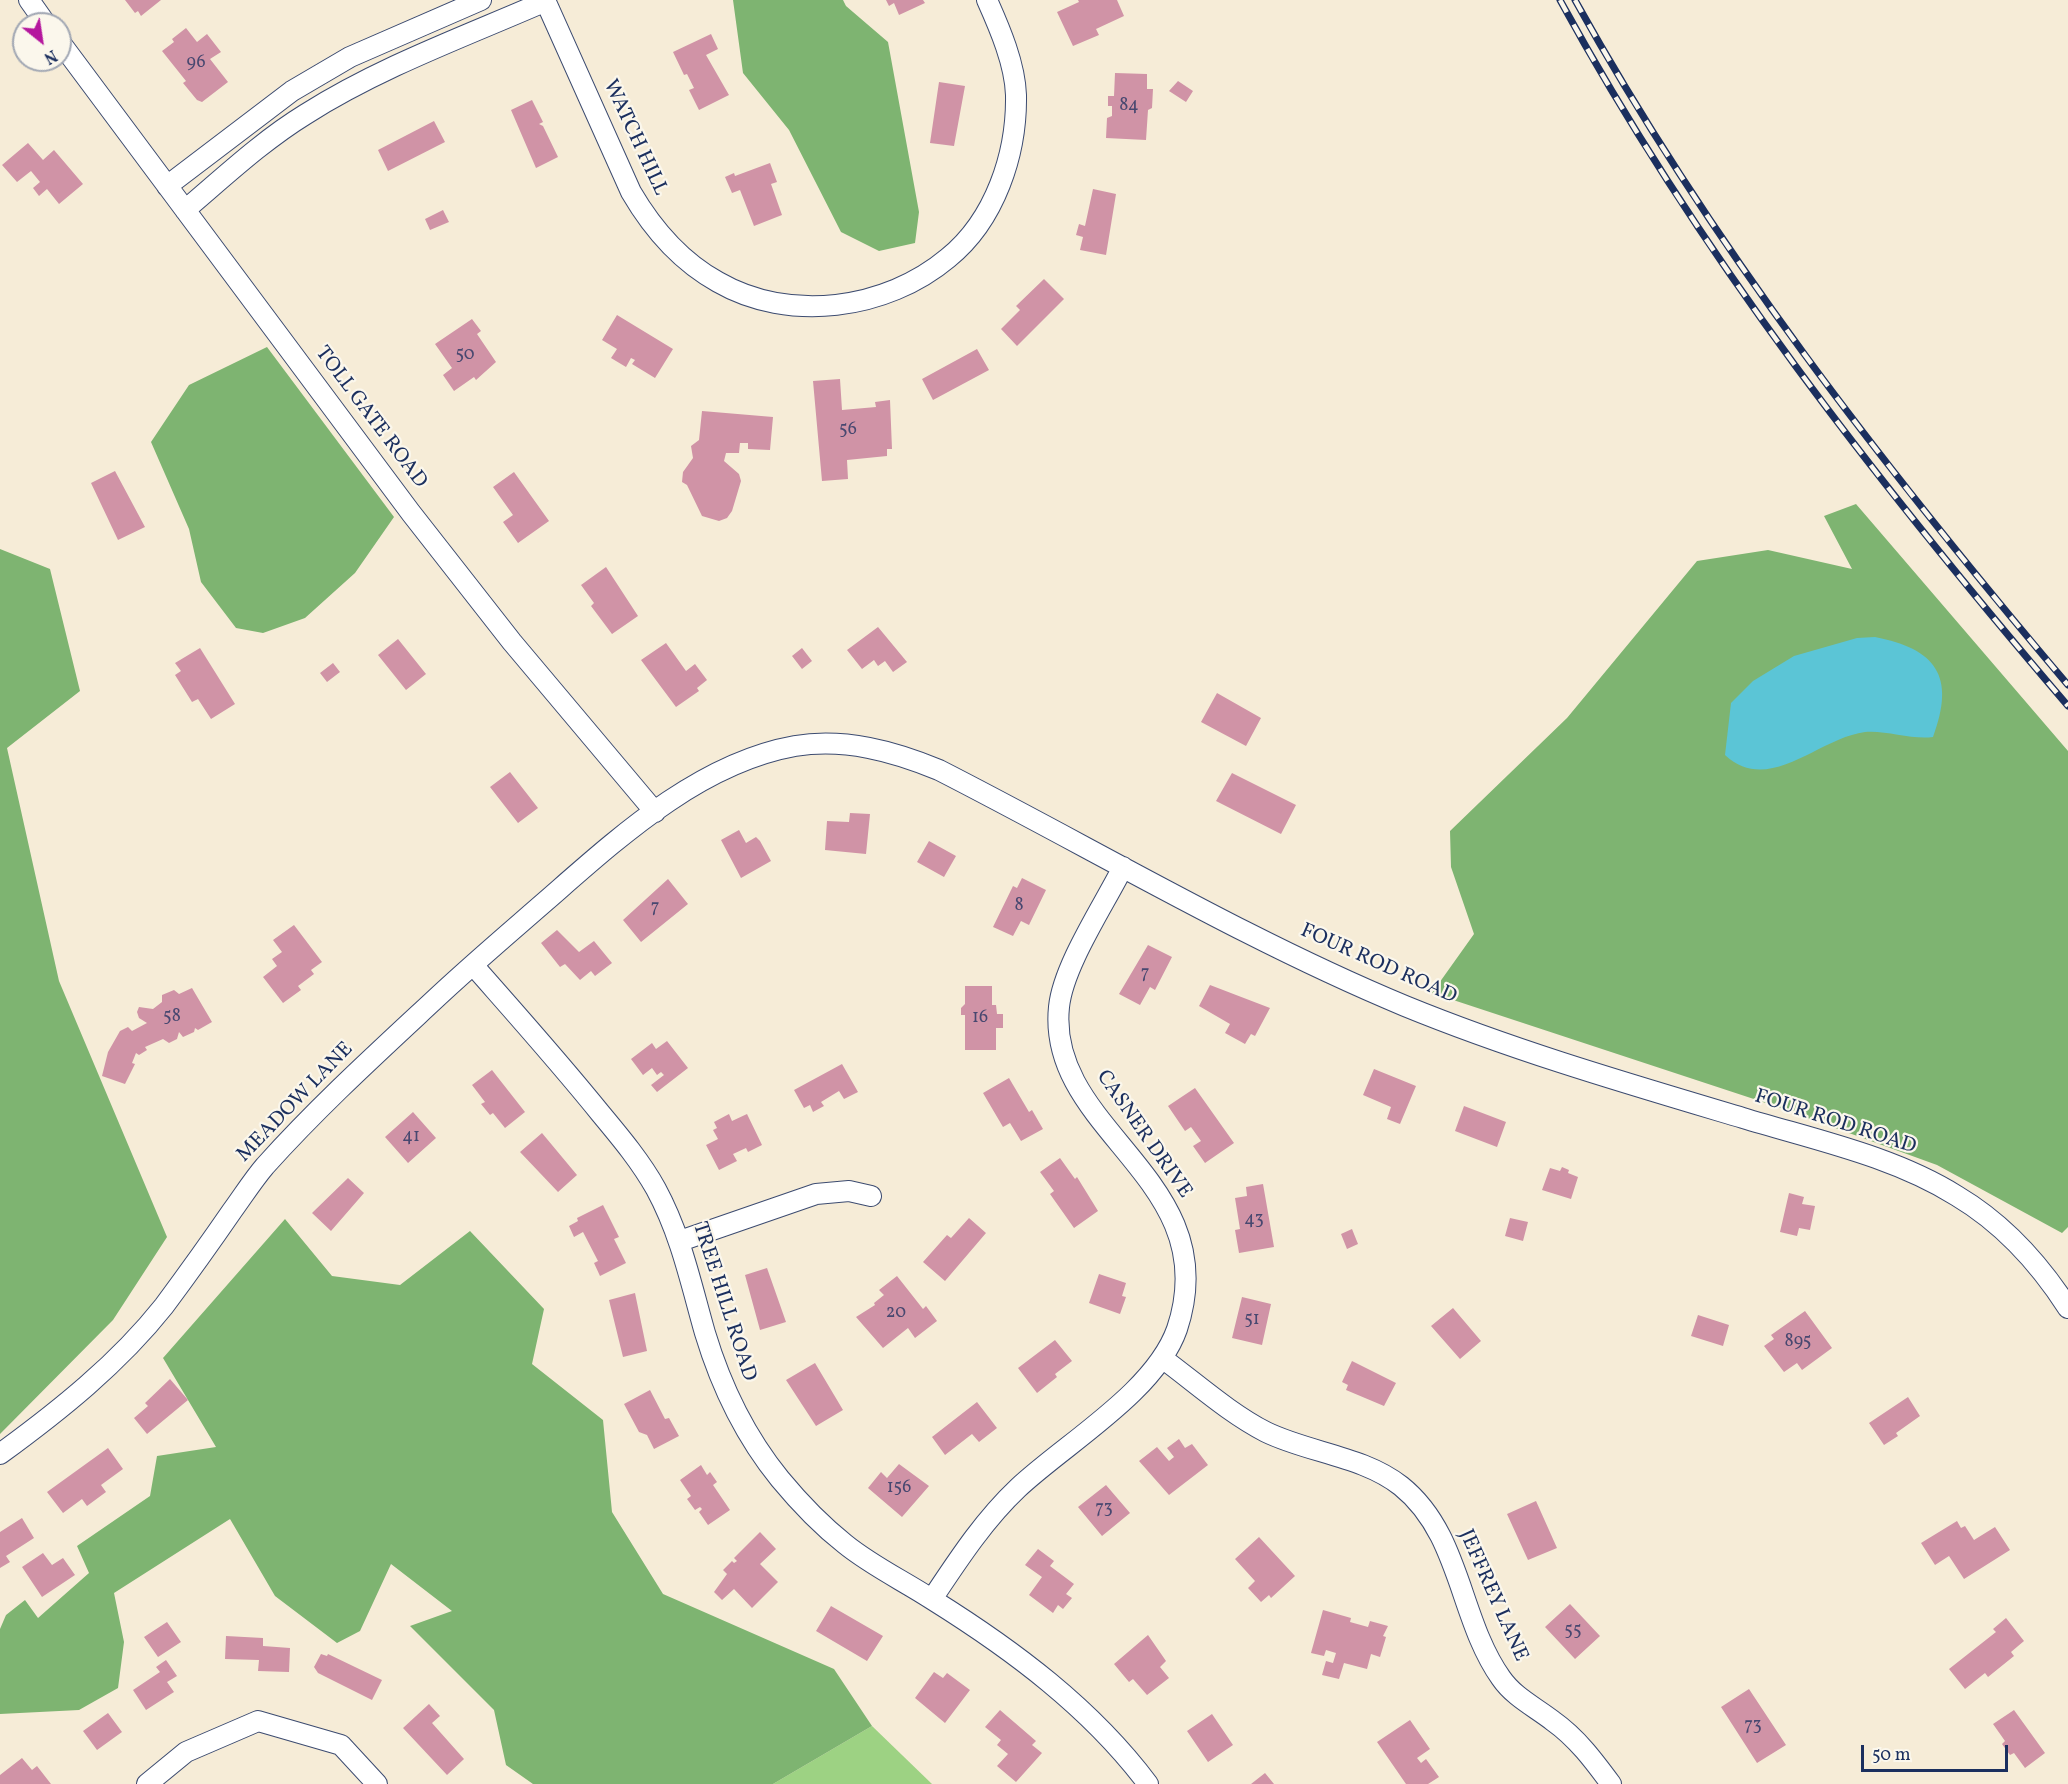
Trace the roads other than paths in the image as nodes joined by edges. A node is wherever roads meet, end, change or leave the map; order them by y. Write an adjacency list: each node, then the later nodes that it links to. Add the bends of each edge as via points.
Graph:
1 (481, 0): 4 (street)
2 (987, 0): 3 (street, WATCH HILL, via 1008,55 1016,94 1014,136 1005,174 989,207 949,258 924,276 894,290 834,306 775,303 747,296 718,282 668,244 630,192)
3 (546, 1): 5 (street)
4 (411, 31): 5 (street); 7 (street, via 341,62)
5 (423, 56): 8 (street, via 363,82 306,114)
6 (72, 58): 9 (street, TOLL GATE ROAD)
7 (236, 131): 8 (street); 9 (street)
8 (250, 154): 10 (street)
9 (166, 186): 10 (street, TOLL GATE ROAD)
10 (185, 210): 11 (street, TOLL GATE ROAD, via 466,585)
11 (655, 812): 12 (street, FOUR ROD ROAD, via 746,760 795,746 833,743 869,747 939,770); 13 (street, MEADOW LANE)
12 (1123, 867): 16 (street, FOUR ROD ROAD, via 1404,1005 1557,1062 1859,1152 1912,1173 1987,1216 2017,1242); 17 (street, CASNER DRIVE, via 1068,975 1059,1007 1061,1036 1082,1096 1160,1195 1177,1228 1184,1262 1184,1297 1176,1330)
13 (472, 964): 15 (street, TREE HILL ROAD, via 634,1154 656,1189); 18 (street, MEADOW LANE, via 355,1074 263,1168 162,1307 128,1347 88,1385)
14 (871, 1196): 15 (street, via 849,1191 816,1194)
15 (680, 1241): 19 (street, TREE HILL ROAD, via 706,1337 731,1403 752,1441 778,1477 846,1545)
16 (2068, 1308)
17 (1162, 1358): 19 (street, CASNER DRIVE, via 1145,1380 1011,1495 966,1549); 23 (street, JEFFREY LANE, via 1232,1411 1266,1431 1378,1472 1401,1487 1437,1531 1484,1647 1501,1678 1522,1700 1584,1748)
18 (0, 1455)
19 (932, 1599): 22 (street, TREE HILL ROAD, via 1074,1702)
20 (147, 1784): 21 (street, via 186,1752 258,1721 341,1745)
21 (377, 1784)
22 (1148, 1784)
23 (1611, 1784)

